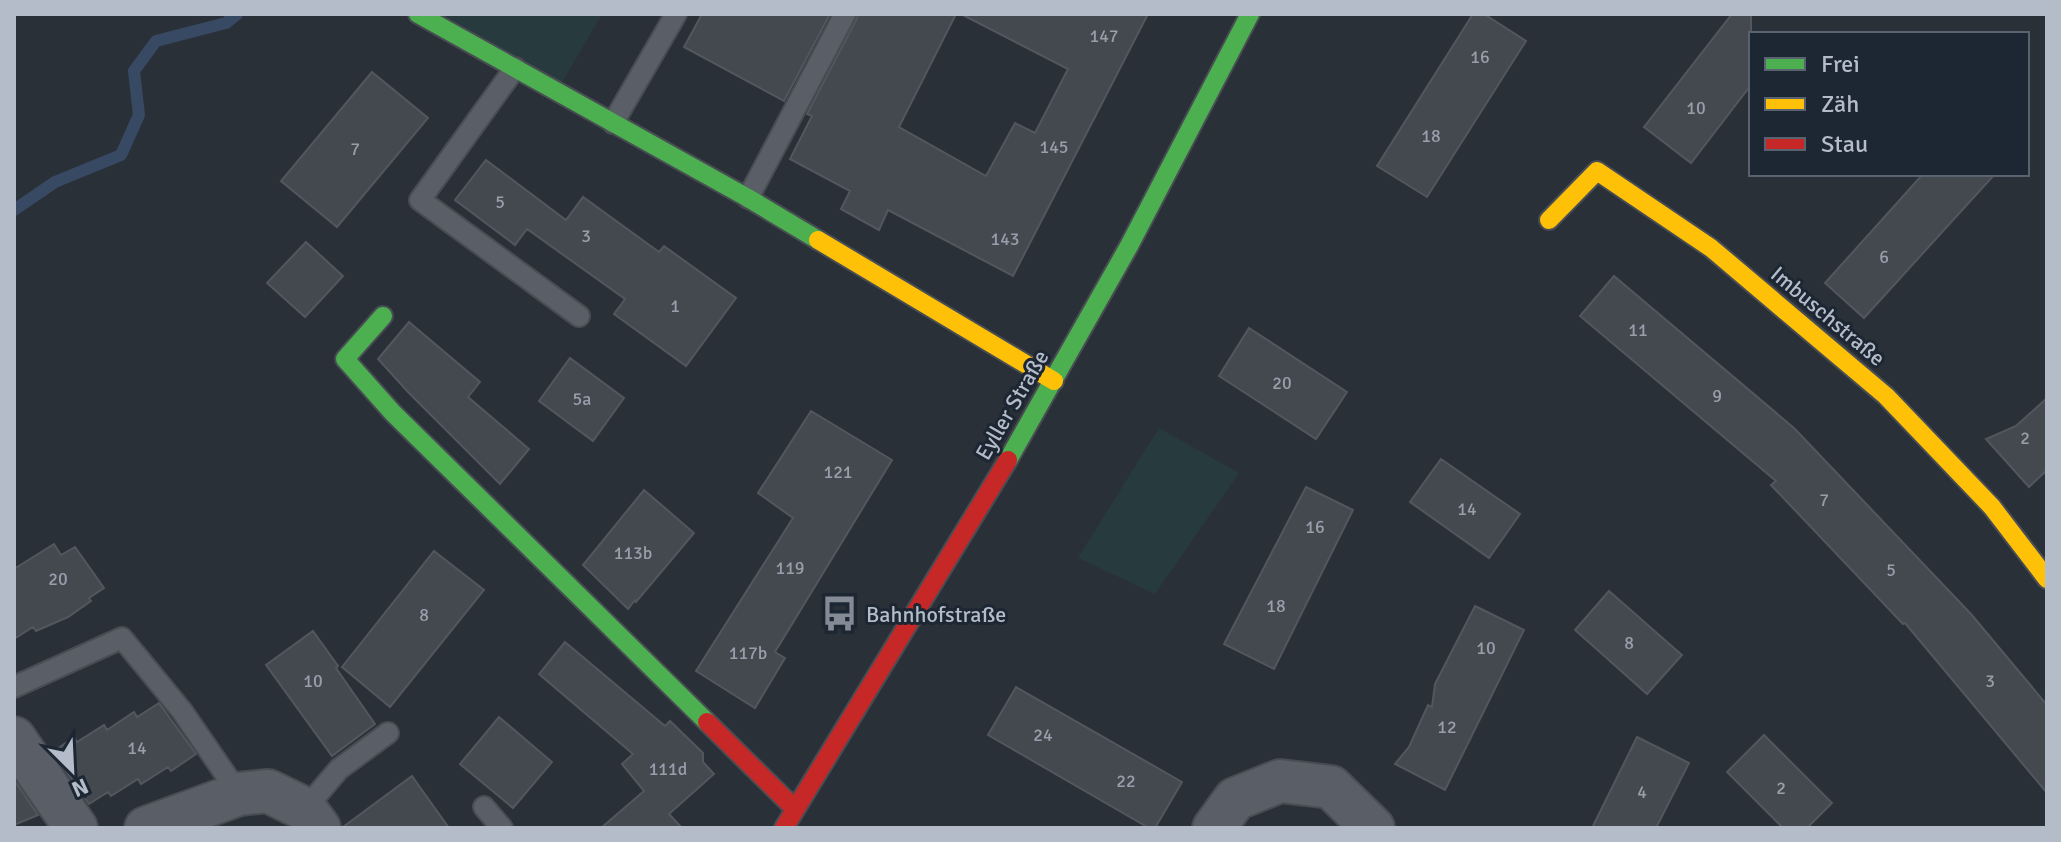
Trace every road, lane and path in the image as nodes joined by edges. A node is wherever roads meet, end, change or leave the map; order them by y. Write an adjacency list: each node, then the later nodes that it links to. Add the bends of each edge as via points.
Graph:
1 (418, 14): 5 (street)
2 (676, 14): 6 (lane)
3 (845, 14): 7 (lane)
4 (1250, 14): 11 (street, Eyller Straße)
5 (515, 68): 6 (street); 10 (lane, via 420,200)
6 (613, 123): 7 (street)
7 (748, 198): 11 (street)
8 (1549, 220): 12 (street, Imbuschstraße, via 1597,171 1711,248 1886,396 1992,507)
9 (383, 316): 18 (street, via 345,359 393,413)
10 (579, 316)
11 (1054, 381): 18 (street, Eyller Straße)
12 (2047, 579)
13 (14, 687): 16 (lane, via 122,638 182,711)
14 (388, 733): 19 (lane, via 339,769)
15 (14, 738): 20 (street)
16 (239, 794): 19 (street, via 268,791); 21 (street)
17 (484, 807): 22 (lane)
18 (795, 809): 23 (street, Eyller Straße)
19 (312, 818)
20 (76, 828)
21 (146, 828)
22 (502, 828)
23 (784, 828)
24 (1214, 828): 25 (street, via 1235,799 1280,781 1331,787)
25 (1373, 828)

